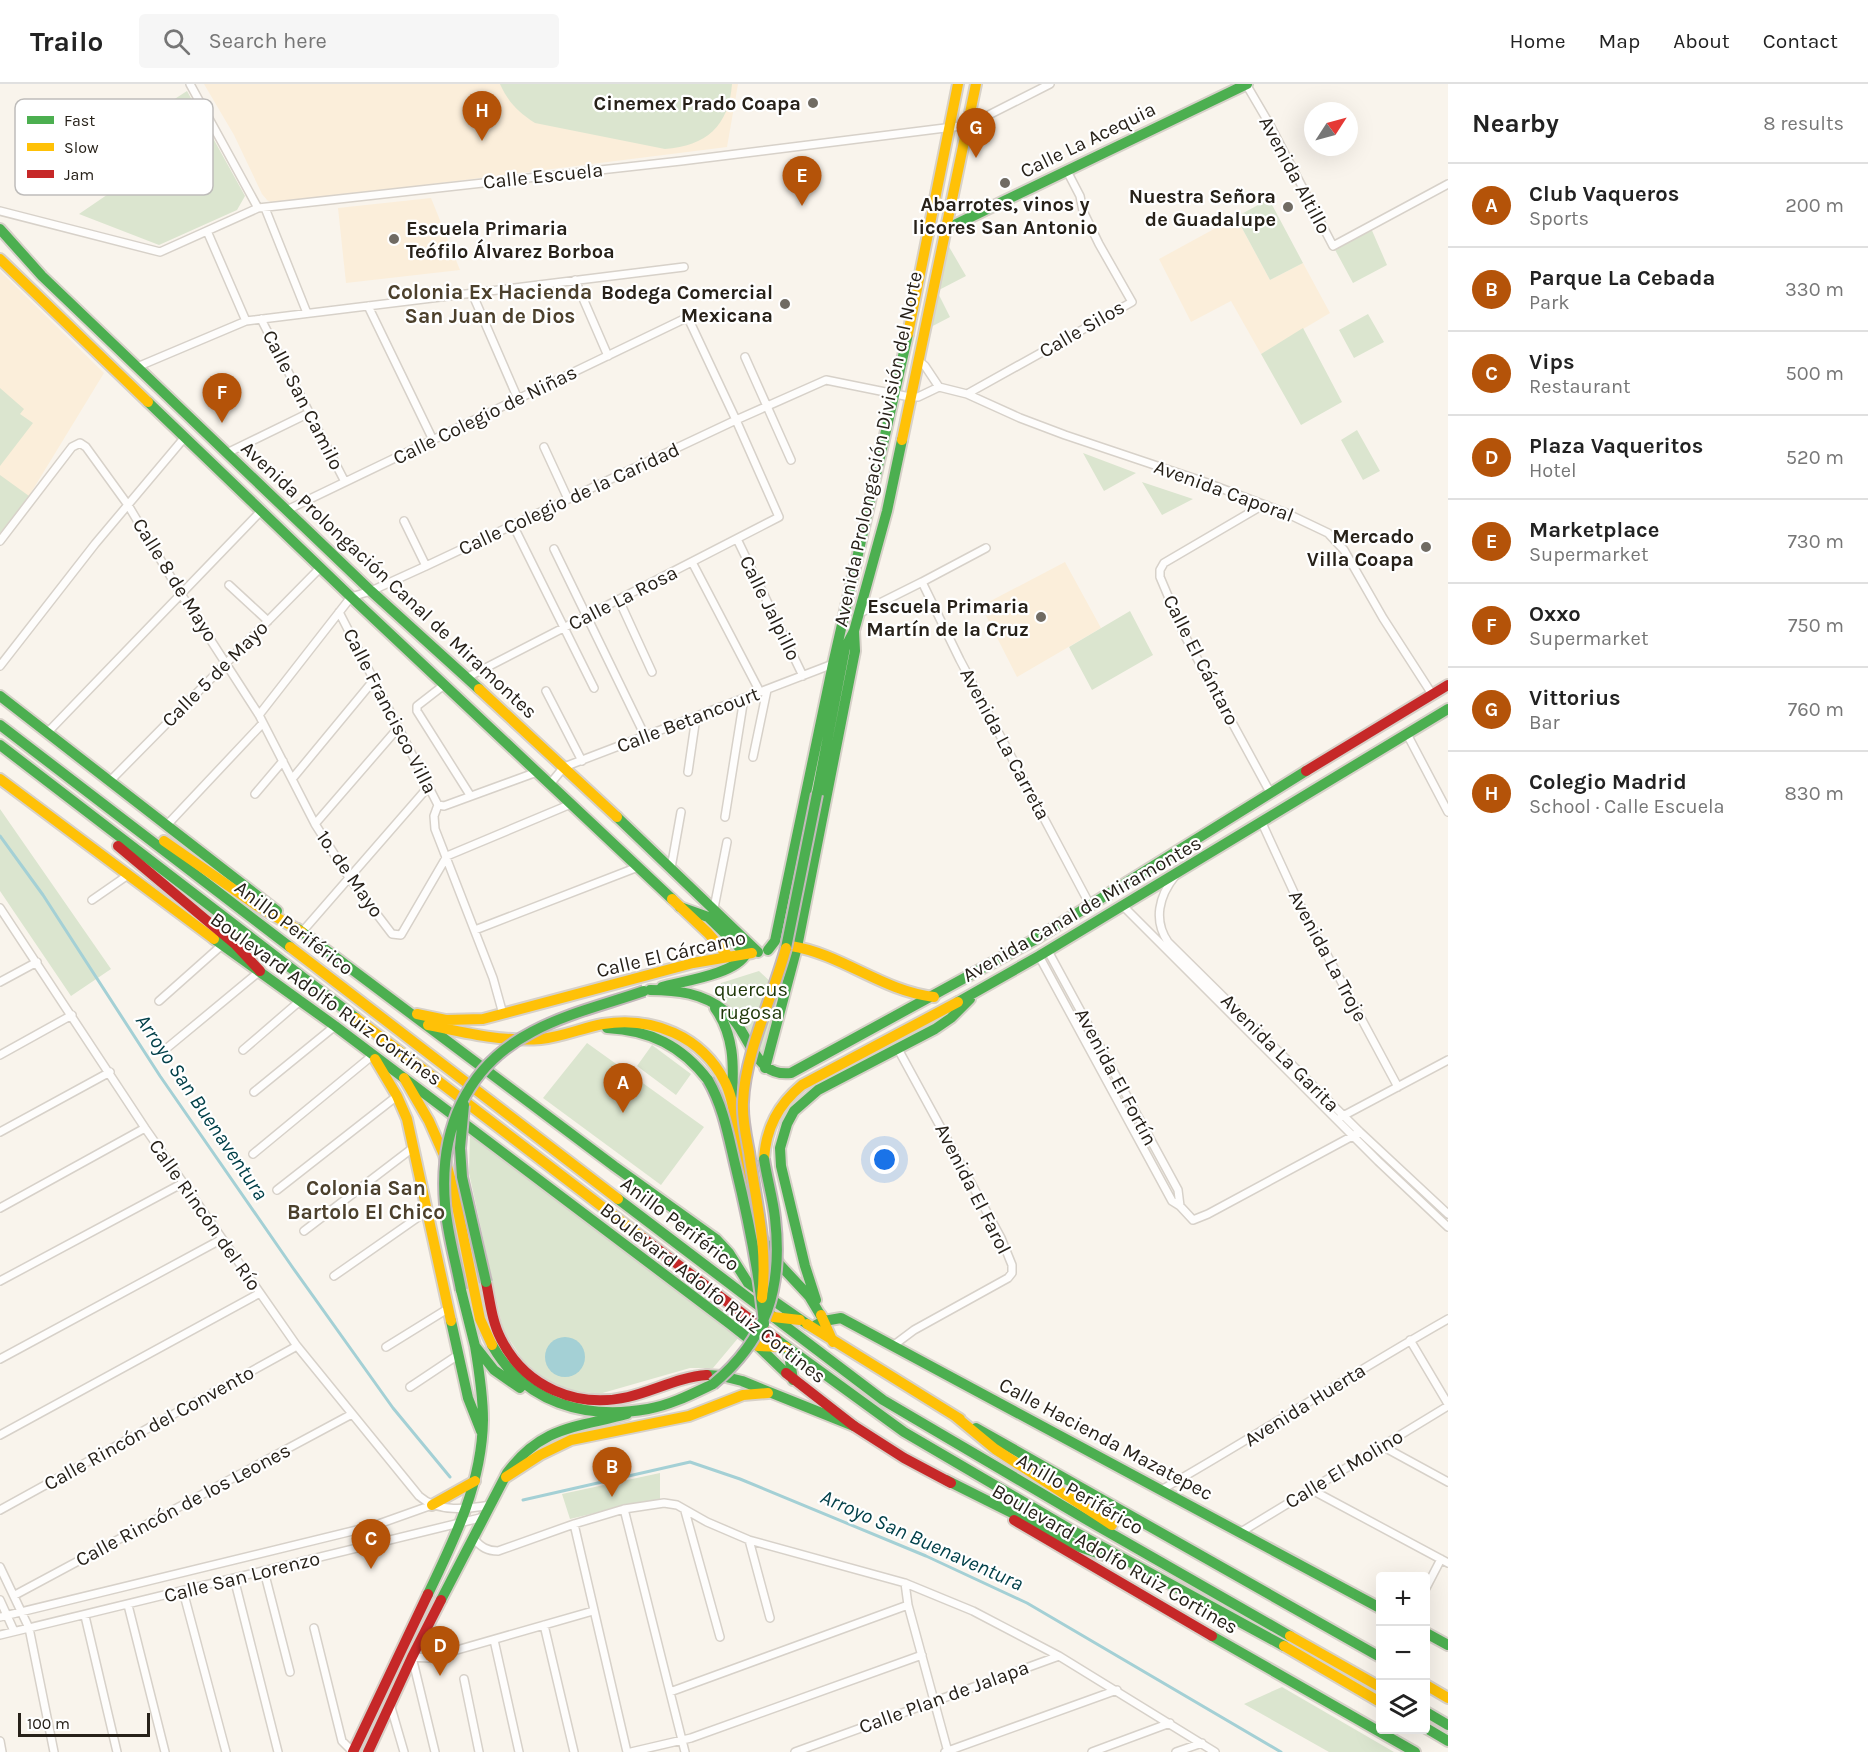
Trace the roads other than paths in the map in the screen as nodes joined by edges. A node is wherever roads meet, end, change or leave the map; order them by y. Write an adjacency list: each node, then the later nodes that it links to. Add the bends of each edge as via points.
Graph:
1 (190, 84): 6 (street)
2 (958, 84): 9 (main road, Avenida Prolongación División del Norte)
3 (976, 84): 8 (main road, Avenida Prolongación División del Norte)
4 (1050, 84): 8 (street)
5 (1246, 84): 10 (main road, Calle La Acequia); 11 (street, Avenida Altillo, via 1333,246)
6 (199, 99)
7 (213, 124): 12 (street)
8 (969, 125): 9 (street, Calle Escuela); 15 (main road, Avenida Prolongación División del Norte)
9 (951, 126): 12 (street, Calle Escuela); 25 (main road, Avenida Prolongación División del Norte)
10 (1067, 171): 15 (main road, Calle La Acequia); 33 (street, Calle Silos, via 1083,211 1131,302)
11 (1448, 184)
12 (261, 208): 16 (street, Calle Escuela); 22 (street)
13 (0, 211): 16 (street, Calle Escuela, via 160,252)
14 (0, 229): 31 (main road, Avenida Prolongación Canal de Miramontes, via 42,276)
15 (946, 229): 26 (main road, Avenida Prolongación División del Norte)
16 (207, 231): 24 (street)
17 (0, 259): 40 (main road, Avenida Prolongación Canal de Miramontes)
18 (684, 267): 19 (street)
19 (575, 280): 20 (street); 28 (street)
20 (472, 293): 21 (street); 36 (street)
21 (368, 306): 22 (street); 41 (street)
22 (307, 313): 23 (street)
23 (261, 319): 24 (street); 38 (street, Calle San Camilo)
24 (246, 321): 31 (street)
25 (909, 330): 26 (main road, via 915,338); 27 (main road, Avenida Prolongación División del Norte)
26 (923, 335): 30 (main road, Avenida Prolongación División del Norte)
27 (905, 350): 30 (main road, via 913,347); 34 (main road, Avenida Prolongación División del Norte)
28 (608, 356): 36 (street, Calle Colegio de Niñas); 39 (street, Calle Colegio de Niñas, via 684,319 689,321)
29 (745, 357): 37 (street)
30 (918, 357): 32 (street); 35 (main road, Avenida Prolongación División del Norte)
31 (137, 367): 43 (main road, Avenida Prolongación Canal de Miramontes)
32 (939, 387): 33 (street, Avenida Caporal); 35 (street)
33 (968, 394): 48 (street, Avenida Caporal, via 1020,418)
34 (895, 395): 35 (street, Calle Colegio de la Caridad); 37 (street, Calle Colegio de la Caridad, via 826,380); 49 (main road, Avenida Prolongación División del Norte)
35 (910, 397): 52 (main road, Avenida Prolongación División del Norte)
36 (518, 399): 41 (street, Calle Colegio de Niñas)
37 (767, 407): 39 (street, Calle Colegio de la Caridad); 44 (street)
38 (309, 413): 43 (street); 45 (street, Calle San Camilo)
39 (736, 420): 46 (street, Calle Colegio de la Caridad); 55 (street, Calle La Rosa, via 779,518)
40 (185, 437): 47 (street); 51 (main road, Avenida Prolongación Canal de Miramontes)
41 (433, 440): 45 (street, Calle Colegio de Niñas)
42 (544, 447): 46 (street)
43 (227, 453): 50 (main road, Avenida Prolongación Canal de Miramontes)
44 (791, 460)
45 (345, 482): 50 (street, Calle Colegio de Niñas)
46 (568, 499): 54 (street, Calle Colegio de la Caridad)
47 (128, 505): 56 (street, Calle 8 de Mayo, via 80,443 72,447); 65 (street, Calle 8 de Mayo); 76 (street)
48 (1263, 505): 86 (street, Avenida Caporal, via 1313,525 1337,542); 111 (street, Calle El Cántaro, via 1164,563 1160,577 1185,636)
49 (868, 509): 52 (main road); 75 (main road, Avenida Prolongación División del Norte)
50 (286, 510): 64 (main road, Avenida Prolongación Canal de Miramontes)
51 (261, 511): 61 (main road, Avenida Prolongación Canal de Miramontes); 65 (street)
52 (886, 516): 69 (main road, Avenida Prolongación División del Norte)
53 (404, 521): 60 (street)
54 (513, 525): 60 (street, Calle Colegio de la Caridad); 72 (street)
55 (737, 539): 59 (street, Calle La Rosa); 78 (street, Calle Jalpillo)
56 (0, 541)
57 (986, 548): 62 (street)
58 (554, 549): 70 (street)
59 (692, 562): 67 (street, Calle La Rosa); 85 (street)
60 (426, 566): 64 (street, Calle Colegio de la Caridad)
61 (320, 568): 66 (main road, Avenida Prolongación Canal de Miramontes); 71 (street, Calle 5 de Mayo)
62 (922, 582): 69 (street); 133 (street, Avenida La Carreta)
63 (229, 585): 71 (street)
64 (371, 591): 66 (street, Calle Colegio de la Caridad); 79 (main road, Avenida Prolongación Canal de Miramontes)
65 (181, 594): 74 (street, Calle 8 de Mayo); 95 (street)
66 (351, 597): 68 (street); 81 (main road, Avenida Prolongación Canal de Miramontes)
67 (619, 600): 70 (street, Calle La Rosa); 77 (street)
68 (339, 612): 80 (street, Calle Francisco Villa); 90 (street)
69 (860, 613): 73 (main road, Avenida Prolongación División del Norte)
70 (587, 617): 72 (street, Calle La Rosa); 97 (street)
71 (268, 621): 74 (street, Calle 5 de Mayo)
72 (563, 629): 79 (street, Calle La Rosa); 83 (street)
73 (854, 631): 139 (main road, Avenida Prolongación División del Norte, via 855,651); 194 (main road, bridge, via 845,648 781,964 748,1062 743,1103 765,1237)
74 (226, 663): 90 (street, Calle 8 de Mayo); 107 (street, Calle 5 de Mayo)
75 (832, 664): 78 (street, Calle Betancourt); 138 (main road, Avenida Prolongación División del Norte)
76 (0, 666)
77 (652, 672)
78 (803, 676): 85 (street, Calle Betancourt)
79 (466, 678): 102 (main road, Avenida Prolongación Canal de Miramontes)
80 (373, 681): 94 (street, Calle Francisco Villa); 106 (street)
81 (444, 685): 103 (main road, Avenida Prolongación Canal de Miramontes); 112 (street, via 421,701 417,711)
82 (1448, 685): 86 (main road, Avenida Canal de Miramontes)
83 (594, 688)
84 (546, 691): 101 (street)
85 (763, 691): 88 (street, Calle Betancourt); 99 (street)
86 (1432, 694): 111 (main road, Avenida Canal de Miramontes)
87 (0, 696): 95 (main road, Boulevard Adolfo Ruiz Cortines)
88 (744, 698): 91 (street, Calle Betancourt); 118 (street)
89 (1448, 709): 96 (main road, Avenida Canal de Miramontes)
90 (259, 715): 92 (street, Calle 8 de Mayo)
91 (696, 717): 97 (street, Calle Betancourt); 104 (street)
92 (263, 723): 100 (street, 1o. de Mayo); 122 (street)
93 (0, 725): 119 (main road, Anillo Periférico)
94 (398, 728): 109 (street, Calle Francisco Villa); 121 (street)
95 (48, 732): 107 (main road, Boulevard Adolfo Ruiz Cortines)
96 (1407, 734): 117 (street); 120 (main road, Avenida Canal de Miramontes)
97 (645, 736): 101 (street, Calle Betancourt)
98 (0, 745): 115 (main road, Anillo Periférico)
99 (753, 757)
100 (283, 761): 106 (street, 1o. de Mayo); 110 (street)
101 (582, 761): 102 (street, Calle Betancourt)
102 (564, 767): 108 (street); 126 (main road, Avenida Prolongación Canal de Miramontes)
103 (537, 772): 108 (main road, Avenida Prolongación Canal de Miramontes); 112 (street)
104 (688, 772)
105 (0, 779): 128 (main road, Boulevard Adolfo Ruiz Cortines)
106 (292, 779): 121 (street, 1o. de Mayo)
107 (110, 781): 122 (main road, Boulevard Adolfo Ruiz Cortines)
108 (550, 784): 113 (main road, Avenida Prolongación Canal de Miramontes)
109 (429, 786): 114 (street, Calle Francisco Villa); 129 (street)
110 (255, 794)
111 (1271, 794): 133 (main road, Avenida Canal de Miramontes)
112 (470, 795): 114 (street)
113 (571, 804): 124 (street); 125 (main road, Avenida Prolongación Canal de Miramontes)
114 (438, 805): 124 (street, Calle Francisco Villa, via 435,829)
115 (86, 812): 149 (main road, via 125,853 236,945); 209 (main road, Anillo Periférico)
116 (681, 812): 126 (street)
117 (1448, 812)
118 (725, 817)
119 (127, 823): 141 (main road, via 177,849); 196 (main road, Anillo Periférico)
120 (1262, 823): 127 (main road, Avenida Canal de Miramontes); 172 (street, Avenida La Troje, via 1297,899)
121 (315, 824): 129 (street, 1o. de Mayo)
122 (167, 825): 141 (main road, Boulevard Adolfo Ruiz Cortines)
123 (727, 842): 137 (street)
124 (447, 856): 129 (street, 1o. de Mayo, via 397,936); 140 (street, Calle Francisco Villa)
125 (638, 867): 131 (main road, Avenida Prolongación Canal de Miramontes); 140 (street)
126 (671, 868): 130 (main road, Avenida Prolongación Canal de Miramontes)
127 (1177, 874): 134 (main road, Avenida Canal de Miramontes); 177 (street, Avenida La Garita, via 1160,906 1162,934)
128 (128, 875): 132 (street); 142 (main road, Boulevard Adolfo Ruiz Cortines)
129 (350, 879): 141 (street)
130 (687, 882): 131 (main road); 137 (main road, Avenida Prolongación Canal de Miramontes)
131 (671, 898): 135 (main road, Avenida Prolongación Canal de Miramontes)
132 (92, 900)
133 (1090, 905): 154 (main road, Avenida Canal de Miramontes)
134 (1123, 906): 145 (main road, Avenida Canal de Miramontes); 177 (street, Avenida La Garita)
135 (680, 907): 146 (main road, via 708,917); 147 (main road, Avenida Prolongación Canal de Miramontes)
136 (0, 908): 148 (street, Calle Rincón del Río)
137 (714, 909): 144 (main road, Avenida Prolongación Canal de Miramontes)
138 (779, 923): 139 (main road, via 791,932); 144 (main road, Avenida Prolongación División del Norte, via 776,941)
139 (801, 929): 143 (main road, Avenida Prolongación División del Norte)
140 (475, 930): 158 (street, Calle Francisco Villa)
141 (302, 932): 157 (main road, Boulevard Adolfo Ruiz Cortines)
142 (222, 945): 149 (main road, Boulevard Adolfo Ruiz Cortines); 156 (street)
143 (797, 947): 144 (main road, Calle El Cárcamo); 154 (main road, Calle El Cárcamo, via 818,952 903,991); 169 (main road, Avenida Prolongación División del Norte)
144 (763, 951): 146 (main road, Calle El Cárcamo)
145 (1043, 953): 152 (main road, Avenida Canal de Miramontes); 180 (street, Avenida El Fortín, via 1172,1201 1193,1220)
146 (746, 954): 147 (main road, Calle El Cárcamo); 151 (main road, via 730,968)
147 (729, 957): 158 (main road, Calle El Cárcamo)
148 (37, 962): 150 (street); 159 (street, Calle Rincón del Río)
149 (260, 971): 155 (main road, Boulevard Adolfo Ruiz Cortines); 163 (street)
150 (0, 982)
151 (647, 990): 153 (main road); 174 (main road, bridge, via 553,1022 510,1044 493,1057)
152 (976, 992): 164 (main road, via 943,1024); 200 (main road, Avenida Canal de Miramontes, bridge, via 809,1080 779,1108 765,1143 777,1253)
153 (702, 997): 169 (main road, via 730,1015); 176 (main road, via 719,1013 730,1036)
154 (934, 997): 169 (main road, Avenida Canal de Miramontes, via 791,1073 777,1074)
155 (301, 1000): 161 (main road, Boulevard Adolfo Ruiz Cortines); 165 (street)
156 (159, 1002)
157 (410, 1012): 158 (main road, Calle El Cárcamo, via 459,1020); 160 (main road, Boulevard Adolfo Ruiz Cortines)
158 (503, 1014)
159 (72, 1015): 166 (street); 170 (street, Calle Rincón del Río)
160 (428, 1025): 162 (main road, via 477,1035 530,1039); 194 (main road, Boulevard Adolfo Ruiz Cortines, via 716,1239)
161 (335, 1026): 167 (main road, Boulevard Adolfo Ruiz Cortines); 173 (street)
162 (582, 1029): 176 (main road, via 636,1021 673,1030 714,1064); 194 (main road, bridge, via 622,1029 652,1035 683,1051 708,1080 724,1116)
163 (167, 1048)
164 (898, 1049): 199 (main road, via 809,1097 790,1117 782,1139 781,1166 805,1266); 204 (street, Avenida El Farol, via 1000,1238 1012,1273)
165 (243, 1050)
166 (0, 1055)
167 (373, 1055): 171 (main road, Boulevard Adolfo Ruiz Cortines); 175 (main road); 182 (street)
168 (1448, 1060): 172 (street)
169 (765, 1068)
170 (110, 1072): 178 (street, Calle Rincón del Río); 179 (street)
171 (404, 1078): 207 (main road, Boulevard Adolfo Ruiz Cortines); 215 (main road, via 447,1165 484,1331 511,1373)
172 (1398, 1087): 177 (street)
173 (254, 1092)
174 (466, 1093): 206 (main road, bridge, via 447,1140 445,1206); 214 (main road, bridge, via 460,1160 465,1194 498,1331 509,1353 533,1380 559,1394 586,1400 615,1400 711,1375)
175 (396, 1096): 181 (main road); 184 (street)
176 (732, 1102): 199 (main road, via 762,1238 772,1256 809,1296)
177 (1340, 1118): 180 (street, Avenida La Garita)
178 (145, 1128): 183 (street, Calle Rincón del Río); 185 (street)
179 (0, 1132)
180 (1357, 1134): 187 (street, Avenida La Garita); 188 (street, Avenida La Garita)
181 (414, 1147): 186 (main road); 189 (street)
182 (253, 1154)
183 (183, 1183): 190 (street, Calle Rincón del Río); 192 (street)
184 (277, 1190)
185 (0, 1208)
186 (427, 1211): 191 (street); 195 (main road)
187 (1448, 1214)
188 (1448, 1227)
189 (304, 1231)
190 (222, 1239): 193 (street, Calle Rincón del Río); 211 (street)
191 (334, 1276)
192 (0, 1281)
193 (260, 1293): 205 (street, Calle Rincón del Río); 222 (street)
194 (764, 1298): 196 (main road); 198 (main road, Boulevard Adolfo Ruiz Cortines); 200 (main road, bridge)
195 (450, 1308): 208 (street); 210 (main road)
196 (774, 1318): 198 (main road); 246 (main road, Anillo Periférico, via 883,1400)
197 (1448, 1319): 202 (street, Avenida Huerta)
198 (800, 1320): 201 (main road, Boulevard Adolfo Ruiz Cortines)
199 (824, 1322): 201 (main road, Calle Hacienda Mazatepec); 203 (main road); 204 (main road, Calle Hacienda Mazatepec, via 841,1318)
200 (764, 1324): 217 (main road, Avenida Canal de Miramontes, bridge, via 750,1348 720,1379 691,1395)
201 (812, 1328): 203 (main road, Boulevard Adolfo Ruiz Cortines)
202 (1410, 1340): 216 (street); 229 (street, Avenida Huerta)
203 (833, 1342): 219 (main road, Boulevard Adolfo Ruiz Cortines)
204 (894, 1345): 229 (main road, Calle Hacienda Mazatepec)
205 (297, 1346): 218 (street, Calle Rincón del Río); 234 (street, Calle Rincón del Convento)
206 (475, 1346): 215 (main road, via 496,1373); 221 (main road, via 483,1399)
207 (758, 1346): 209 (main road); 212 (main road, Boulevard Adolfo Ruiz Cortines)
208 (386, 1347)
209 (787, 1348): 212 (main road); 242 (main road, Anillo Periférico, via 904,1432)
210 (458, 1355): 213 (street); 221 (main road, via 470,1407)
211 (0, 1359)
212 (793, 1380): 220 (main road, Boulevard Adolfo Ruiz Cortines)
213 (410, 1387)
214 (768, 1393): 220 (main road); 224 (main road, via 743,1395 689,1416 571,1440)
215 (543, 1397): 217 (main road, via 590,1412 616,1413)
216 (1448, 1405): 223 (street, Calle El Molino)
217 (641, 1408): 224 (main road, via 553,1432 522,1453)
218 (352, 1414): 230 (street, Calle Rincón del Río, via 419,1496); 251 (street, Calle Rincón de los Leones)
219 (955, 1416): 246 (main road, via 995,1449); 271 (main road, Boulevard Adolfo Ruiz Cortines)
220 (854, 1426): 225 (main road, Boulevard Adolfo Ruiz Cortines)
221 (483, 1434): 226 (main road)
222 (0, 1435)
223 (1382, 1446): 227 (street); 228 (street, Calle El Molino)
224 (504, 1479): 231 (main road)
225 (946, 1480): 242 (main road, via 1090,1551); 314 (main road, Boulevard Adolfo Ruiz Cortines)
226 (476, 1481): 230 (main road); 232 (main road)
227 (1448, 1482)
228 (1310, 1489): 239 (street, Calle El Molino); 243 (street)
229 (1161, 1490): 239 (main road, Calle Hacienda Mazatepec)
230 (432, 1505): 232 (street); 256 (street, Calle San Lorenzo, via 373,1526)
231 (490, 1505): 232 (street); 236 (main road)
232 (467, 1509): 237 (main road)
233 (624, 1509): 235 (street, via 664,1503); 238 (street); 279 (street)
234 (0, 1510)
235 (685, 1511): 241 (street); 267 (street)
236 (485, 1517): 237 (street, Calle San Lorenzo); 240 (main road)
237 (461, 1524): 245 (street, Calle San Lorenzo); 300 (main road)
238 (574, 1524): 240 (street, via 498,1551 489,1551); 257 (street)
239 (1241, 1532): 255 (main road, Calle Hacienda Mazatepec)
240 (474, 1539): 273 (main road)
241 (749, 1540): 249 (street); 260 (street)
242 (1127, 1560): 282 (main road, Anillo Periférico)
243 (1444, 1561): 248 (street)
244 (0, 1567): 251 (street)
245 (264, 1571): 247 (street, Calle San Lorenzo); 274 (street)
246 (1185, 1576): 276 (main road, Anillo Periférico)
247 (234, 1578): 250 (street, Calle San Lorenzo); 299 (street)
248 (1430, 1581)
249 (905, 1583): 254 (street); 272 (street, via 973,1611)
250 (183, 1591): 253 (street, Calle San Lorenzo); 298 (street)
251 (15, 1595): 256 (street)
252 (0, 1600): 258 (street)
253 (128, 1605): 259 (street, Calle San Lorenzo); 297 (street)
254 (908, 1605): 270 (street); 279 (street)
255 (1376, 1606)
256 (22, 1610): 258 (street, Calle San Lorenzo); 262 (street)
257 (593, 1611): 261 (street); 307 (street)
258 (4, 1616): 264 (street)
259 (85, 1616): 262 (street, Calle San Lorenzo); 296 (street)
260 (770, 1618)
261 (544, 1625): 268 (street); 306 (street)
262 (29, 1628): 264 (street, Calle San Lorenzo); 295 (street)
263 (314, 1628): 300 (street, via 342,1741)
264 (14, 1631): 265 (street, Calle San Lorenzo)
265 (0, 1635)
266 (1430, 1636): 269 (main road)
267 (720, 1637)
268 (494, 1640): 273 (street, via 429,1658); 305 (street)
269 (1448, 1645)
270 (922, 1655): 281 (street); 290 (street)
271 (1376, 1655)
272 (1059, 1656): 278 (street); 281 (street, Calle Plan de Jalapa)
273 (412, 1657): 283 (main road); 303 (street)
274 (290, 1672)
275 (464, 1679): 304 (street)
276 (1376, 1685)
277 (1430, 1688): 280 (main road)
278 (1117, 1690): 287 (street); 310 (street)
279 (670, 1692): 290 (street)
280 (1448, 1698)
281 (934, 1700): 309 (street, Calle Plan de Jalapa); 310 (street)
282 (1376, 1700)
283 (390, 1704): 301 (main road); 302 (street)
284 (1430, 1712): 286 (main road)
285 (1430, 1714): 288 (main road)
286 (1448, 1717)
287 (1170, 1723): 293 (street); 311 (street)
288 (1448, 1725)
289 (1430, 1731): 292 (main road)
290 (682, 1739): 307 (street); 308 (street)
291 (0, 1741): 294 (street)
292 (1448, 1741)
293 (1202, 1743): 312 (street); 313 (street)
294 (2, 1752)
295 (54, 1752)
296 (117, 1752)
297 (165, 1752)
298 (226, 1752)
299 (278, 1752)
300 (353, 1752)
301 (368, 1752)
302 (404, 1752)
303 (435, 1752)
304 (479, 1752)
305 (519, 1752)
306 (574, 1752)
307 (629, 1752)
308 (685, 1752)
309 (795, 1752)
310 (947, 1752)
311 (1092, 1752)
312 (1176, 1752)
313 (1215, 1752)
314 (1415, 1752)

